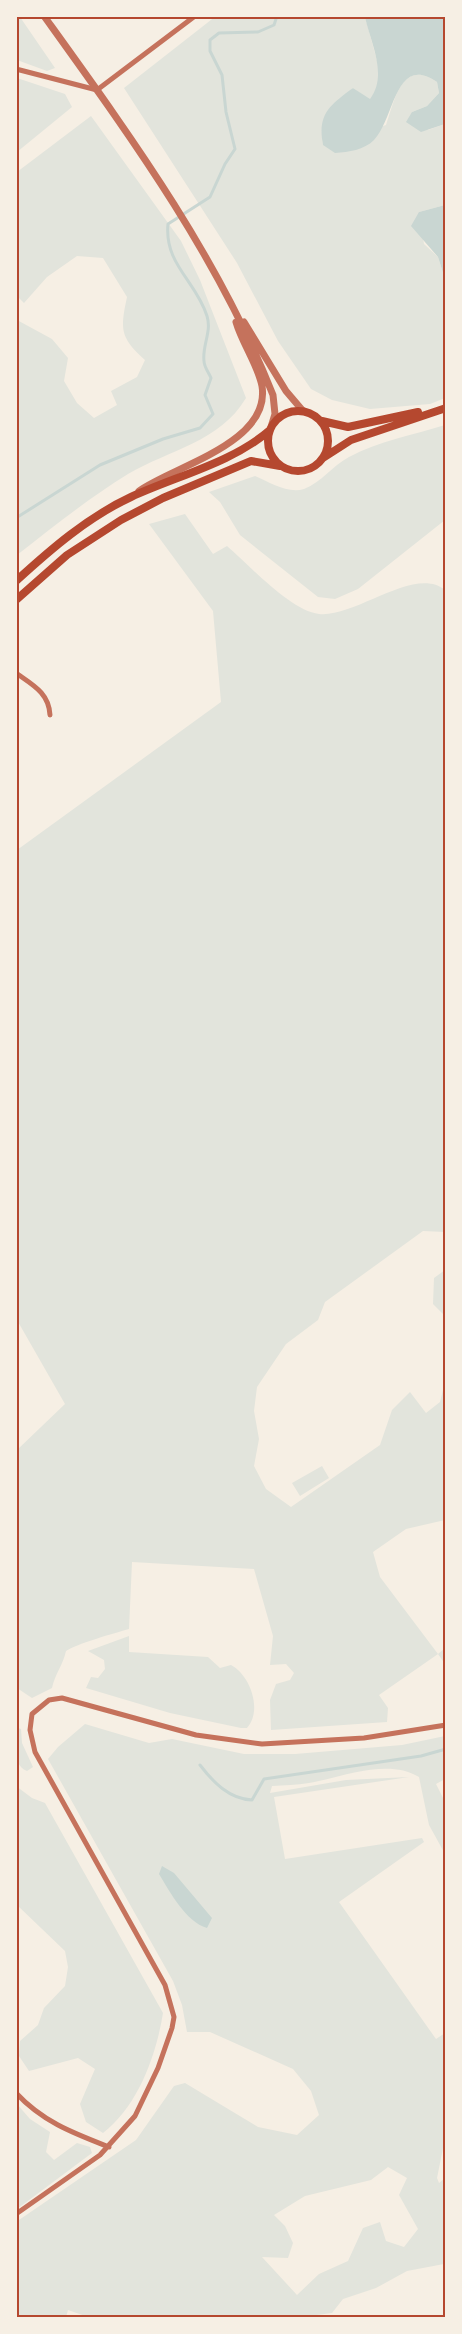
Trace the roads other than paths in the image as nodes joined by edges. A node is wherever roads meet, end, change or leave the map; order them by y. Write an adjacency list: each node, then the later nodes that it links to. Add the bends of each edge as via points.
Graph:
1 (44, 16): 4 (street)
2 (195, 16): 4 (street)
3 (16, 69): 4 (street)
4 (97, 90): 5 (street, via 195,234)
5 (230, 299): 7 (street, via 286,391); 9 (street, via 273,395 275,414); 12 (street, via 236,325 262,386 256,415 250,425 223,447)
6 (443, 408): 8 (main road, via 348,427); 10 (main road, via 351,440)
7 (303, 411): 8 (main road); 9 (main road, via 284,414)
8 (321, 421): 10 (main road, via 328,440)
9 (271, 429): 11 (main road, via 268,444); 12 (main road, via 247,447)
10 (322, 459): 11 (main road, via 307,470)
11 (280, 466): 14 (main road, via 251,461 163,498 67,555)
12 (130, 497): 13 (main road, via 72,533)
13 (16, 581)
14 (16, 600)
15 (16, 673): 16 (street, via 43,693)
16 (50, 715)
17 (446, 1725): 19 (street, via 364,1738 262,1744 196,1735 62,1698 49,1700 32,1714 30,1730 35,1752 171,2000 172,2028 158,2068 135,2116)
18 (16, 2093): 19 (street, via 33,2111 58,2127)
19 (109, 2147): 20 (street)
20 (16, 2214)

